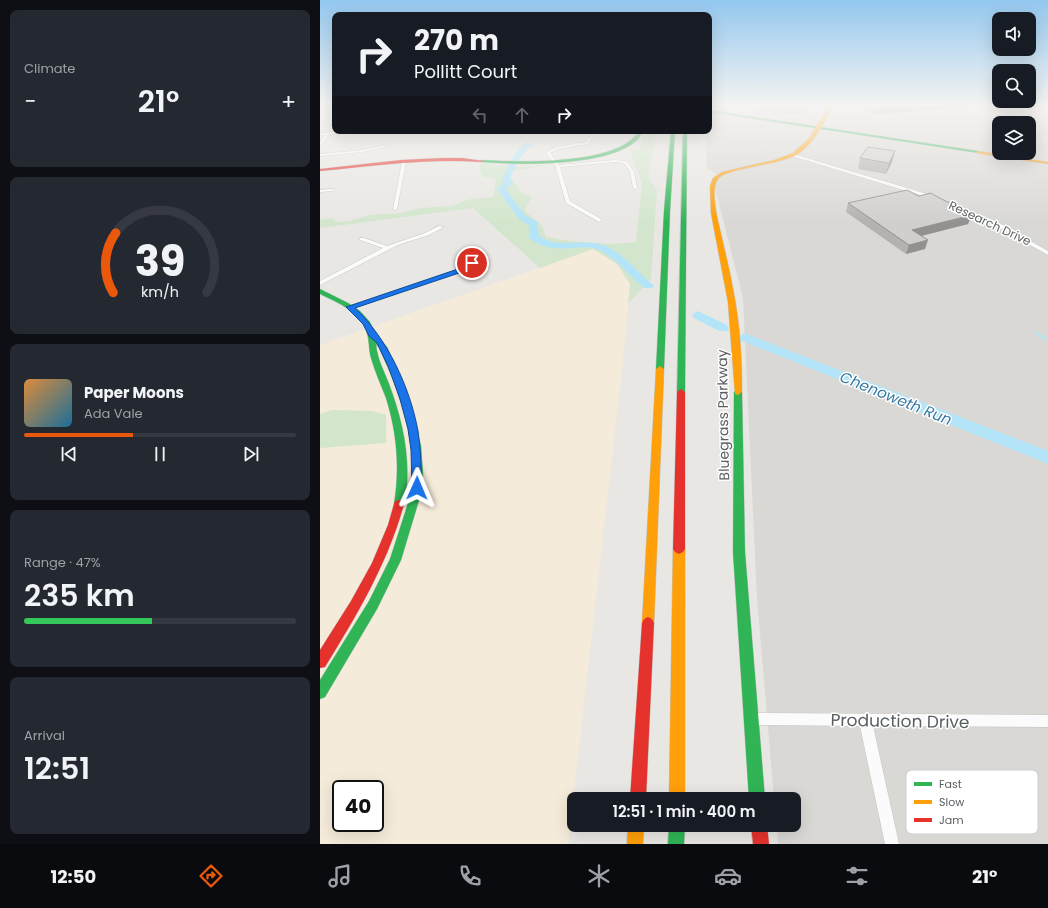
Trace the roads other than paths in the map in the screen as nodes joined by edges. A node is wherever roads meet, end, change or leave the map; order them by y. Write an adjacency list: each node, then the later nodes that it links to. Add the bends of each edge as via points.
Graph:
1 (579, 144): 11 (street, via 557,148 548,153)
2 (627, 144): 11 (main road, via 617,149)
3 (672, 144): 35 (main road)
4 (685, 144): 36 (main road)
5 (805, 144): 9 (main road, Bluegrass Parkway)
6 (929, 144): 12 (main road)
7 (385, 146): 8 (street)
8 (320, 155)
9 (792, 155): 17 (street, Research Drive); 32 (main road, Bluegrass Parkway, via 721,174 714,179 711,187 730,289 738,368 739,552)
10 (404, 162): 11 (main road, via 455,158 509,164); 13 (main road); 19 (street)
11 (555, 162): 14 (street, via 625,162 632,171); 20 (street, via 568,202)
12 (1048, 162)
13 (320, 170)
14 (635, 188)
15 (331, 190): 16 (street)
16 (320, 191)
17 (938, 200)
18 (944, 202): 24 (street, Research Drive, via 997,224)
19 (395, 209)
20 (599, 220)
21 (441, 227): 23 (street)
22 (362, 239): 23 (street)
23 (387, 248): 26 (street)
24 (1048, 253)
25 (472, 263): 28 (street, via 457,272)
26 (320, 283)
27 (320, 291): 28 (main road)
28 (350, 307): 29 (main road, via 366,323)
29 (372, 335): 30 (main road, via 371,347 400,433 402,491 393,527 380,560 363,594); 31 (main road, via 380,342 392,366 408,409 416,450 417,488 396,560 382,589)
30 (320, 662)
31 (320, 692)
32 (752, 720): 33 (street, Production Drive); 37 (main road, Bluegrass Parkway)
33 (865, 720): 34 (street, Production Drive); 44 (street)
34 (1048, 721)
35 (638, 792)
36 (677, 792)
37 (757, 792)
38 (636, 832): 41 (main road)
39 (677, 832): 42 (main road)
40 (760, 832): 43 (main road)
41 (635, 844)
42 (676, 844)
43 (761, 844)
44 (892, 844)

